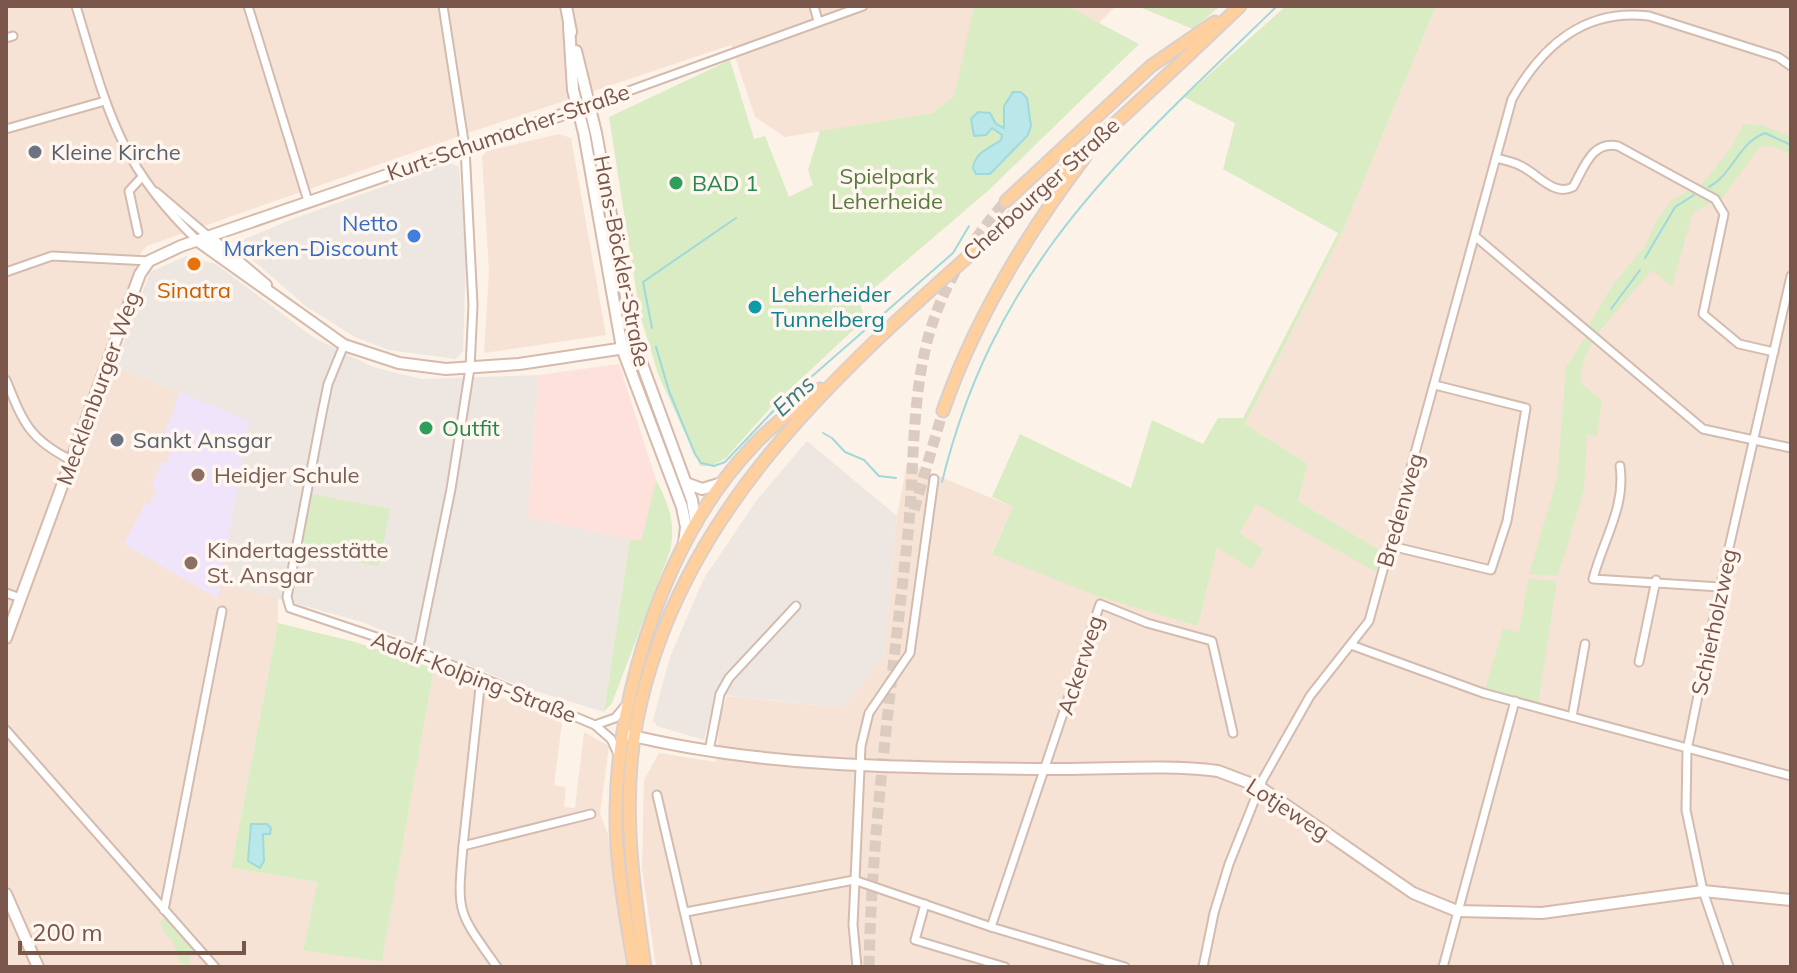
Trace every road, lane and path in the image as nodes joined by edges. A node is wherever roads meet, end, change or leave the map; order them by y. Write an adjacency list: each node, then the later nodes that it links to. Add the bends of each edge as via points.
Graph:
1 (76, 6): 11 (street)
2 (248, 6): 19 (street)
3 (443, 6): 16 (street)
4 (566, 6): 9 (street, Hans-Böckler-Straße)
5 (814, 6): 8 (street)
6 (863, 6): 8 (street, Kurt-Schumacher-Straße)
7 (1239, 6): 15 (main road, Cherbourger Straße); 20 (main road, via 1151,66)
8 (818, 21): 12 (street, Kurt-Schumacher-Straße)
9 (569, 26): 12 (street, Hans-Böckler-Straße); 13 (street, Hans-Böckler-Straße)
10 (1791, 66): 17 (street, Bredenweg, via 1778,57 1649,16 1614,16 1560,38 1530,69 1512,99)
11 (105, 101): 14 (street); 18 (street, via 122,148)
12 (590, 105): 13 (street, Kurt-Schumacher-Straße); 29 (street, Hans-Böckler-Straße)
13 (578, 109): 16 (street, Kurt-Schumacher-Straße); 30 (street, Hans-Böckler-Straße)
14 (6, 129)
15 (1105, 131): 33 (main road, Cherbourger Straße); 36 (main road, via 999,285)
16 (465, 148): 19 (street, Kurt-Schumacher-Straße); 32 (street, via 473,254)
17 (1496, 158): 22 (street, Bredenweg); 31 (street, via 1520,164 1558,190 1567,190 1595,149 1607,143 1715,199 1724,214 1703,314 1739,344)
18 (144, 182): 21 (street, via 129,191); 23 (street, via 161,205)
19 (308, 201): 23 (street, Kurt-Schumacher-Straße)
20 (1006, 201)
21 (138, 233)
22 (1477, 238): 35 (street, Bredenweg); 37 (street, via 1692,422 1711,432)
23 (204, 239): 24 (street); 28 (street)
24 (149, 261): 25 (street, via 52,256); 39 (street, Mecklenburger Weg)
25 (6, 272)
26 (1791, 276): 27 (street, Schierholzweg)
27 (1789, 296): 31 (street, Schierholzweg)
28 (344, 345): 32 (street, via 399,363); 59 (street, Adolf-Kolping-Straße, via 328,384 287,597 290,608)
29 (635, 345): 30 (street); 42 (street, Hans-Böckler-Straße)
30 (622, 348): 32 (street); 44 (street, Hans-Böckler-Straße)
31 (1774, 352): 37 (street, Schierholzweg)
32 (470, 368): 59 (street)
33 (842, 372): 43 (main road, Cherbourger Straße, via 771,427); 46 (main road, Cherbourger Straße)
34 (6, 380): 39 (street, via 35,439)
35 (1435, 385): 47 (street, Bredenweg); 47 (street, via 1526,408 1507,521 1491,570)
36 (943, 411)
37 (1753, 440): 38 (street); 51 (street, Schierholzweg)
38 (1791, 448)
39 (71, 460): 53 (street, Mecklenburger Weg)
40 (1620, 466): 50 (street, via 1623,486 1614,524 1593,579)
41 (934, 479): 72 (street, via 910,653 866,720)
42 (686, 483): 43 (street, via 702,489); 45 (street, Hans-Böckler-Straße)
43 (722, 483): 45 (main road, Cherbourger Straße)
44 (684, 516): 45 (street); 48 (street, Hans-Böckler-Straße)
45 (696, 524): 46 (main road); 48 (main road, Cherbourger Straße); 49 (main road)
46 (714, 526): 49 (main road, Cherbourger Straße)
47 (1391, 546): 58 (street, Bredenweg, via 1369,621)
48 (681, 554): 62 (main road, Cherbourger Straße, via 653,618)
49 (695, 559): 68 (main road, Cherbourger Straße, via 663,627)
50 (1656, 580): 51 (street); 60 (street)
51 (1720, 587): 69 (street, Schierholzweg)
52 (6, 593): 53 (street)
53 (21, 598): 56 (street, Mecklenburger Weg)
54 (796, 606): 70 (street, via 729,678 720,694)
55 (222, 611): 84 (street)
56 (6, 638)
57 (1585, 644): 64 (street)
58 (1351, 645): 63 (street); 75 (street, Bredenweg, via 1305,704)
59 (418, 651): 61 (street, Adolf-Kolping-Straße)
60 (1639, 662)
61 (481, 678): 65 (street, Adolf-Kolping-Straße); 78 (street)
62 (630, 700): 65 (street, Adolf-Kolping-Straße, via 615,718); 68 (main road, Cherbourger Straße)
63 (1515, 701): 64 (street); 85 (street)
64 (1572, 717): 69 (street)
65 (595, 725): 71 (street, Adolf-Kolping-Straße, via 611,739)
66 (6, 730): 84 (street)
67 (1233, 733): 73 (street, Ackerweg, via 1212,641 1100,604)
68 (629, 735): 70 (street, Lotjeweg); 71 (main road, Cherbourger Straße); 94 (main road, Cherbourger Straße, via 630,843)
69 (1687, 750): 74 (street); 80 (street, Schierholzweg, via 1686,810)
70 (709, 751): 72 (street, Lotjeweg)
71 (619, 756): 93 (main road, Cherbourger Straße, via 616,843)
72 (859, 763): 73 (street, Lotjeweg); 79 (street)
73 (1046, 769): 75 (street, Lotjeweg, via 1198,769 1241,777); 87 (street, Ackerweg)
74 (1791, 776)
75 (1260, 787): 85 (street, Lotjeweg, via 1413,893); 99 (street, Bredenweg, via 1229,864)
76 (657, 795): 86 (street)
77 (591, 814): 78 (street)
78 (463, 846): 92 (street, via 458,904)
79 (854, 880): 83 (street); 86 (street); 96 (street)
80 (1703, 891): 82 (street, Lotjeweg); 85 (street, Lotjeweg, via 1542,913); 101 (street, Schierholzweg)
81 (6, 894): 89 (street)
82 (1791, 900)
83 (925, 904): 87 (street); 97 (street, via 915,940)
84 (164, 910): 88 (street)
85 (1457, 911): 100 (street)
86 (686, 912): 95 (street)
87 (991, 927): 98 (street)
88 (205, 959): 90 (street); 91 (street)
89 (38, 967)
90 (198, 967)
91 (215, 967)
92 (497, 967)
93 (634, 967)
94 (645, 967)
95 (697, 967)
96 (857, 967)
97 (1005, 967)
98 (1125, 967)
99 (1203, 967)
100 (1443, 967)
101 (1729, 967)

